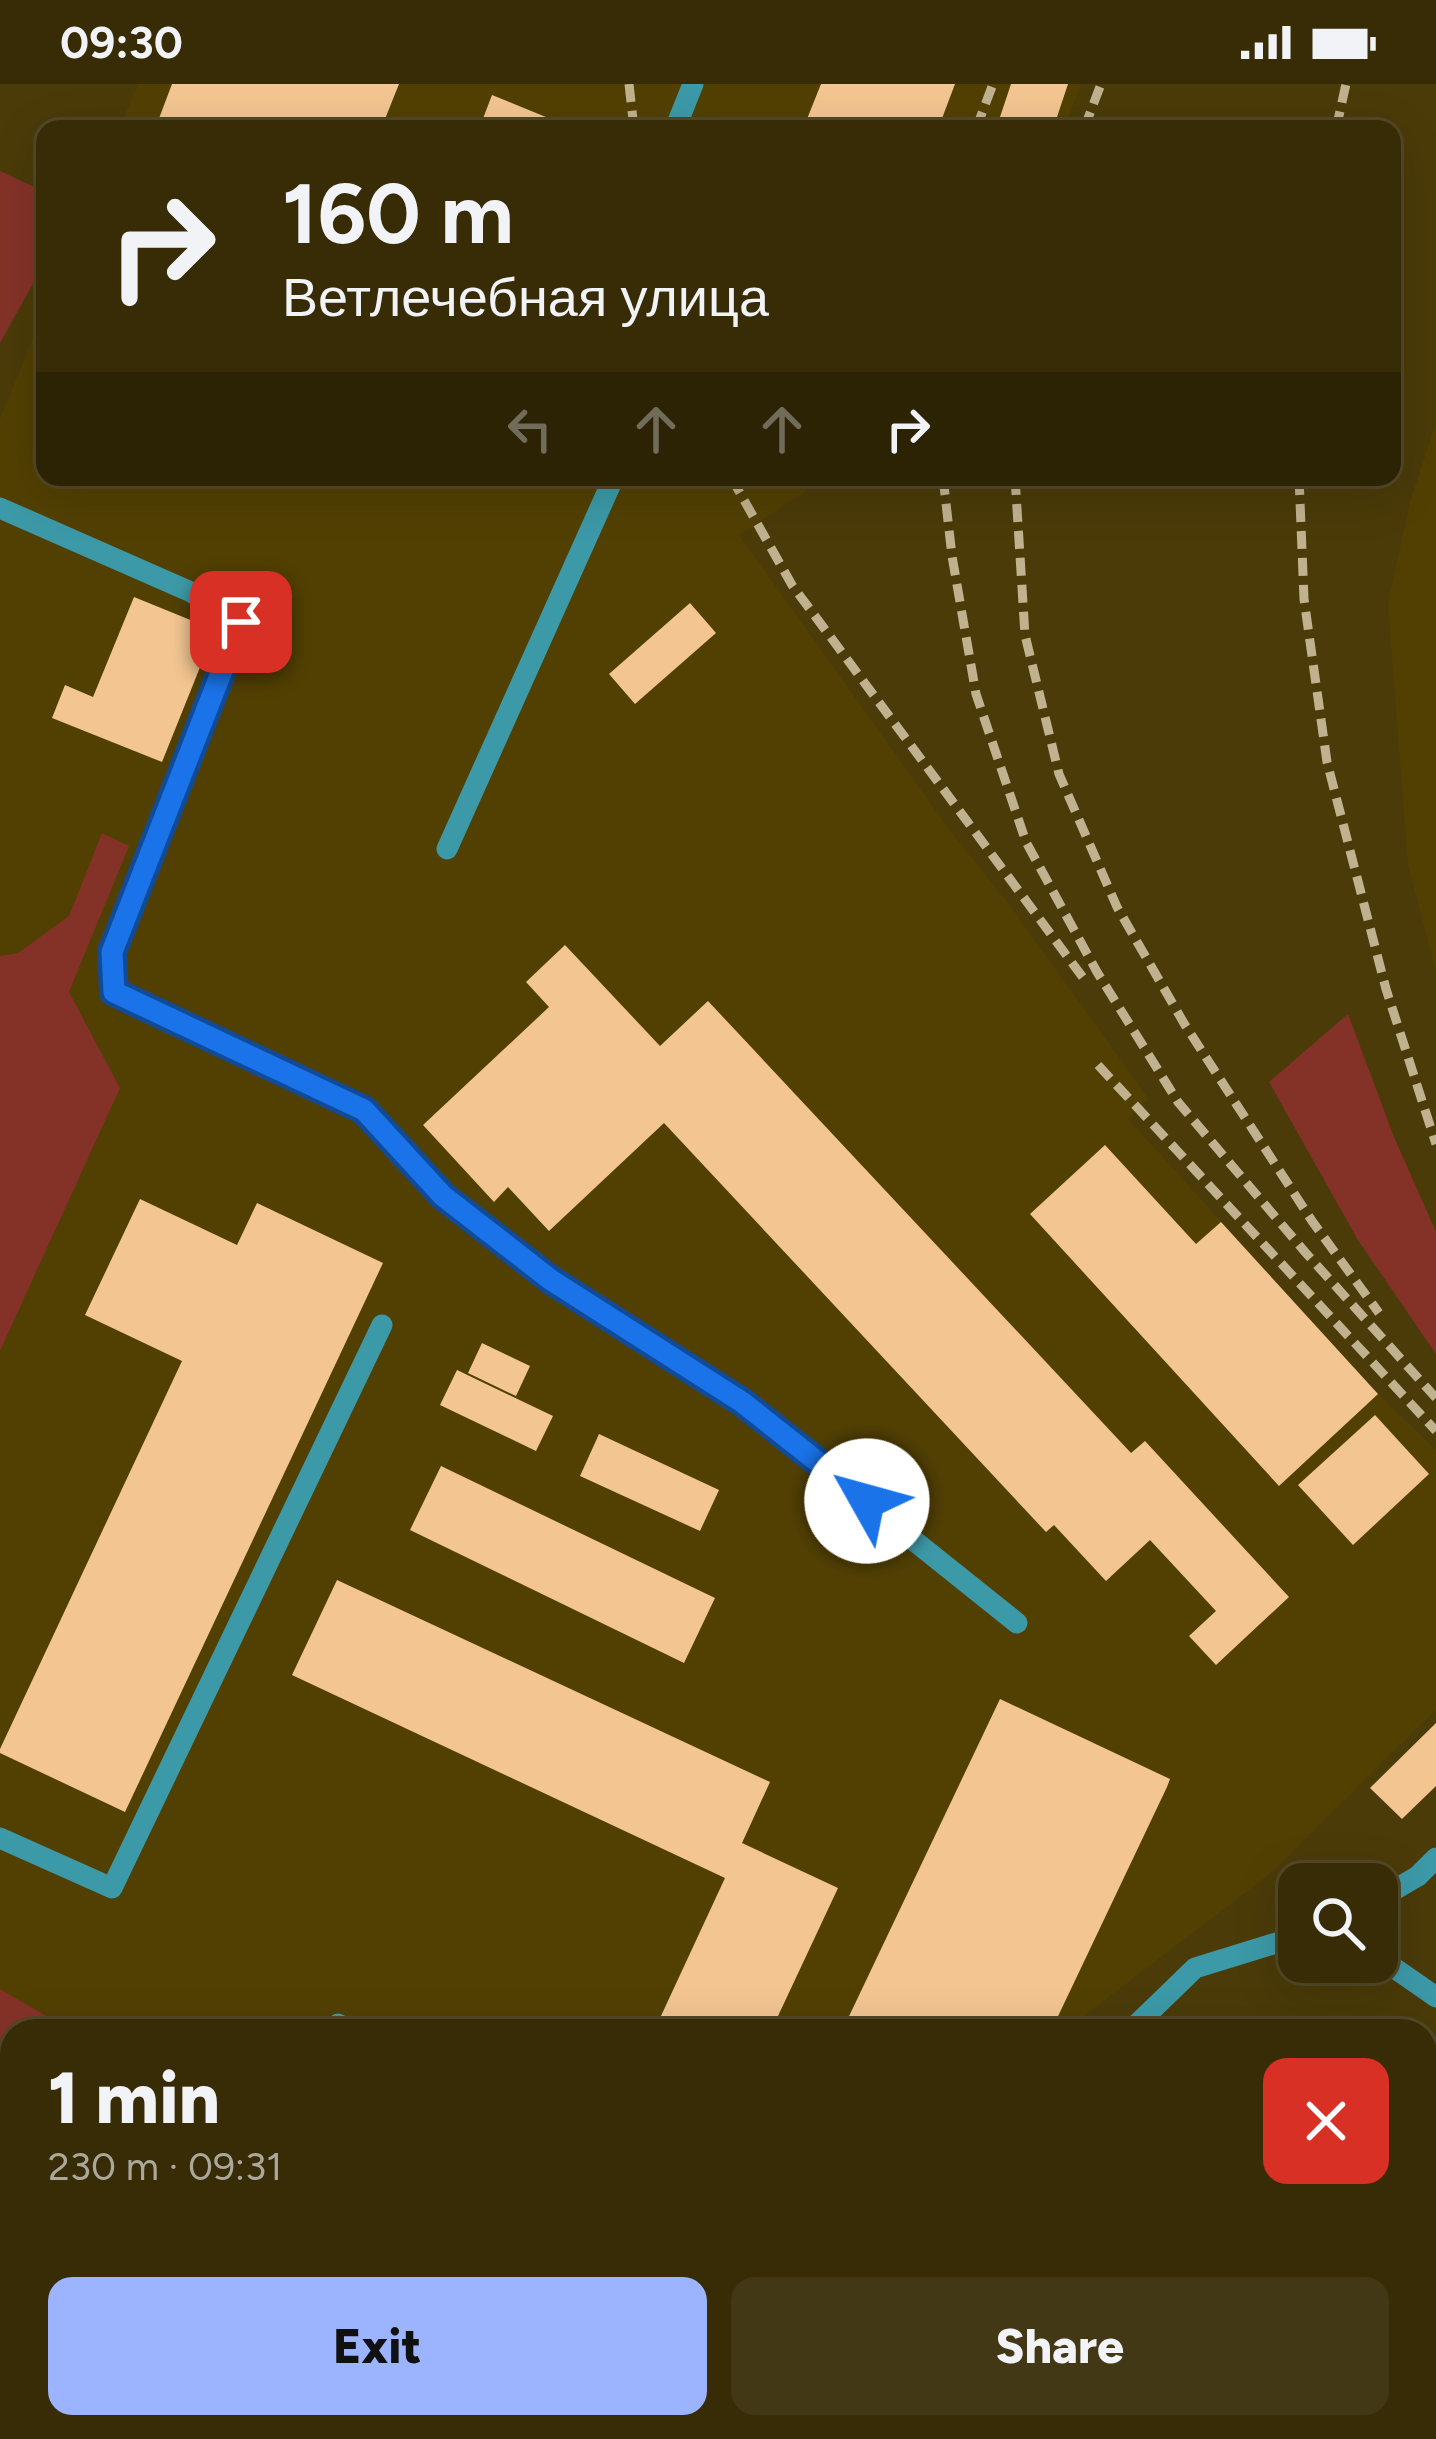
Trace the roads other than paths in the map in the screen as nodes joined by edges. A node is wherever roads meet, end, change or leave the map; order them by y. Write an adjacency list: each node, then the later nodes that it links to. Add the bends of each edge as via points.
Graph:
1 (693, 84): 2 (lane)
2 (679, 120)
3 (610, 486): 5 (lane)
4 (0, 508): 7 (lane, via 241,622 112,952 114,992 364,1110 443,1196 551,1280 742,1402)
5 (447, 849)
6 (382, 1325): 8 (lane, via 112,1888)
7 (1017, 1623)
8 (0, 1838)
9 (1436, 1858): 10 (lane)
10 (1398, 1888)
11 (1278, 1942): 14 (lane, via 1195,1968)
12 (1398, 1971): 13 (lane)
13 (1436, 1997)
14 (1142, 2019)

